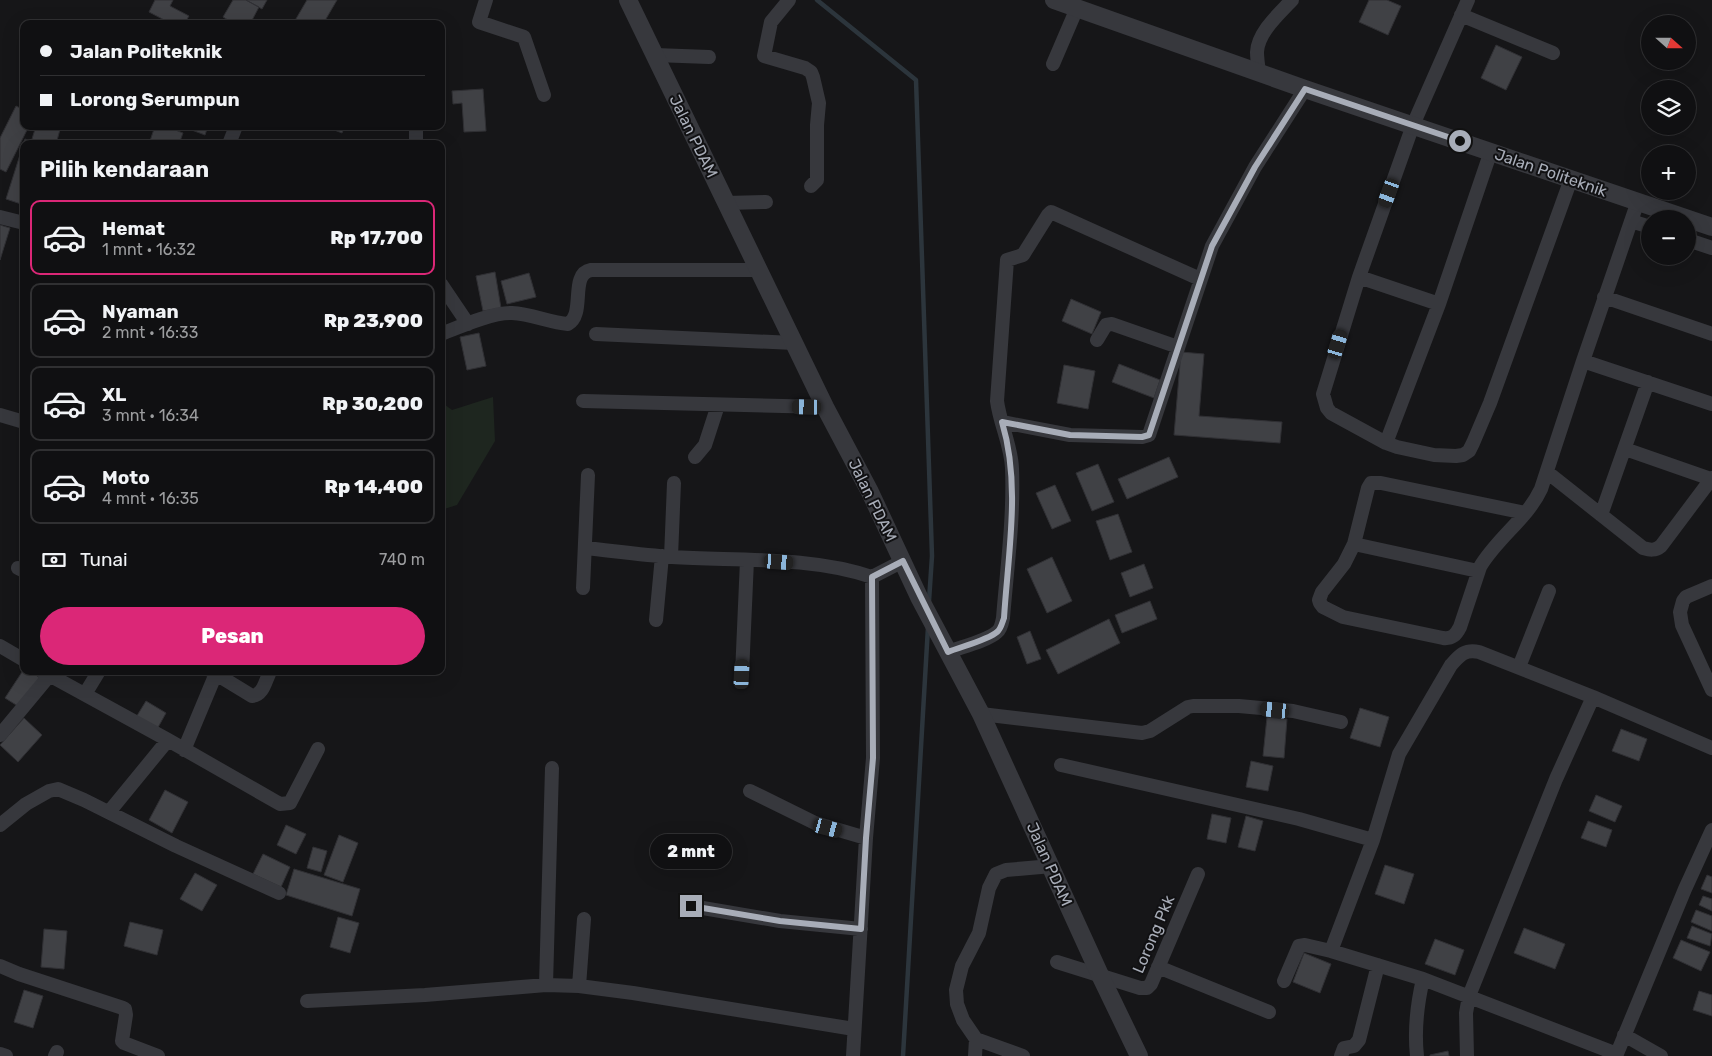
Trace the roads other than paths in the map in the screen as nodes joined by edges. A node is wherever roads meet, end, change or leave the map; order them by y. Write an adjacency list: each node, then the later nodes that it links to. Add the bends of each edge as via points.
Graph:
1 (486, 0): 15 (street, via 479,22 524,37)
2 (628, 0): 10 (street, Jalan PDAM)
3 (1054, 0): 7 (street, Jalan Politeknik)
4 (1292, 0): 13 (street, via 1260,40)
5 (1468, 0): 8 (street)
6 (784, 5): 19 (street, via 771,22 764,56 805,68 813,77 819,103 818,170 817,180)
7 (1077, 8): 12 (street); 13 (street, Jalan Politeknik)
8 (1461, 14): 9 (street); 16 (street)
9 (1553, 53)
10 (655, 55): 11 (street); 22 (street, Jalan PDAM)
11 (709, 57)
12 (1053, 64)
13 (1258, 72): 14 (street, Jalan Politeknik)
14 (1305, 89): 16 (street, Jalan Politeknik); 32 (street, via 1225,221)
15 (544, 95)
16 (1413, 125): 17 (street, Jalan Politeknik); 31 (street)
17 (1491, 151): 18 (street, Jalan Politeknik); 35 (street)
18 (1571, 179): 20 (street, Jalan Politeknik); 52 (street, via 1490,403 1469,451 1456,456 1434,455)
19 (811, 186)
20 (1638, 201): 24 (street); 27 (street, Jalan Politeknik)
21 (766, 202): 22 (street)
22 (726, 203): 30 (street, Jalan PDAM)
23 (0, 217): 25 (street)
24 (1631, 221): 26 (street); 34 (street)
25 (20, 222)
26 (1641, 224)
27 (1712, 227)
28 (1696, 243): 29 (street)
29 (1712, 248)
30 (758, 270): 36 (street, via 591,270 581,277 576,313 568,324 512,313); 41 (street, Jalan PDAM)
31 (1359, 277): 35 (street); 52 (street, via 1323,394 1331,413)
32 (1200, 279): 42 (street); 51 (street, via 1050,213 1023,254 1007,260 998,384 998,411)
33 (445, 290): 36 (street)
34 (1604, 297): 39 (street); 43 (street)
35 (1439, 304): 52 (street)
36 (468, 324): 37 (street)
37 (445, 333)
38 (596, 334): 41 (street)
39 (1712, 334)
40 (1096, 340): 42 (street, via 1106,325 1112,324)
41 (794, 343): 48 (street, Jalan PDAM)
42 (1178, 347): 51 (street, via 1147,437 1070,435)
43 (1583, 361): 44 (street); 55 (street)
44 (1648, 382): 46 (street); 53 (street)
45 (583, 402): 47 (street)
46 (1712, 404)
47 (718, 405): 48 (street); 54 (street, via 707,440)
48 (825, 408): 65 (street, Jalan PDAM)
49 (0, 415): 50 (street)
50 (20, 421)
51 (1002, 422): 73 (street, via 1012,467 1010,538 1002,624 989,637)
52 (1386, 443)
53 (1625, 449): 57 (street); 60 (street)
54 (695, 456)
55 (1547, 472): 59 (street, via 1534,504); 60 (street)
56 (588, 475): 62 (street)
57 (1711, 478): 60 (street, via 1658,549 1643,548)
58 (674, 483): 63 (street)
59 (1525, 513): 61 (street, via 1373,483 1368,488); 66 (street, via 1491,549)
60 (1601, 515)
61 (1354, 544): 66 (street); 66 (street, via 1320,600 1323,607 1349,619 1450,638 1460,627)
62 (585, 548): 63 (street); 69 (street)
63 (666, 556): 64 (street); 71 (street)
64 (747, 560): 67 (street, via 828,566); 76 (street)
65 (903, 561): 67 (street); 73 (street, Jalan PDAM)
66 (1478, 572)
67 (872, 577): 99 (street, via 873,758)
68 (1712, 586): 83 (street, via 1686,597 1680,612 1682,625)
69 (583, 588)
70 (1549, 591): 75 (street)
71 (656, 620)
72 (0, 646): 74 (street)
73 (948, 652): 86 (street, Jalan PDAM)
74 (20, 658)
75 (1519, 668): 85 (street); 100 (street, via 1472,651 1466,651 1451,665 1399,754)
76 (742, 674)
77 (44, 675): 88 (street)
78 (49, 675): 84 (street)
79 (96, 675): 84 (street)
80 (214, 675): 92 (street)
81 (220, 675): 82 (street, via 256,696)
82 (269, 675)
83 (1712, 690)
84 (84, 694): 89 (street)
85 (1593, 697): 90 (street); 117 (street, via 1556,779)
86 (982, 714): 87 (street, via 1136,733 1150,731 1193,706 1240,706); 101 (street, Jalan PDAM)
87 (1341, 722)
88 (0, 735)
89 (168, 740): 92 (street); 96 (street)
90 (1712, 748)
91 (318, 749): 92 (street, via 290,803 284,804)
92 (184, 750)
93 (1061, 765): 100 (street, via 1299,819)
94 (552, 768): 115 (street)
95 (750, 791): 99 (street, via 815,823)
96 (108, 812): 97 (street, via 65,791 53,790 26,804); 103 (street)
97 (0, 826)
98 (1712, 830): 121 (street)
99 (866, 838): 106 (street)
100 (1373, 840): 107 (street)
101 (1052, 866): 112 (street, Jalan PDAM); 122 (street, via 1006,870 996,874 989,888 980,932 962,966 956,990 963,1020)
102 (1198, 874): 111 (street, Lorong Pkk)
103 (279, 893)
104 (691, 906): 106 (street, via 780,921)
105 (584, 919): 116 (street)
106 (861, 929): 120 (street)
107 (1331, 951): 109 (street); 114 (street, via 1299,946)
108 (1056, 962): 112 (street)
109 (1378, 965): 113 (street); 131 (street, via 1359,1040 1354,1046 1344,1048)
110 (0, 966): 126 (street, via 123,1008 126,1011 122,1041)
111 (1158, 967): 112 (street, Lorong Pkk, via 1151,984 1145,989); 119 (street)
112 (1100, 975): 130 (street, Jalan PDAM)
113 (1423, 979): 117 (street); 132 (street, via 1416,1010)
114 (1284, 981)
115 (546, 985): 116 (street); 118 (street)
116 (578, 986): 120 (street)
117 (1470, 996): 124 (street); 133 (street, via 1466,1013)
118 (307, 1000)
119 (1269, 1012)
120 (854, 1029): 127 (street)
121 (1624, 1036): 124 (street); 134 (street)
122 (976, 1039): 128 (street); 129 (street)
123 (0, 1054): 125 (street)
124 (1616, 1055)
125 (6, 1056)
126 (158, 1056)
127 (853, 1056)
128 (975, 1056)
129 (1023, 1056)
130 (1139, 1056)
131 (1341, 1056)
132 (1417, 1056)
133 (1467, 1056)
134 (1661, 1056)

